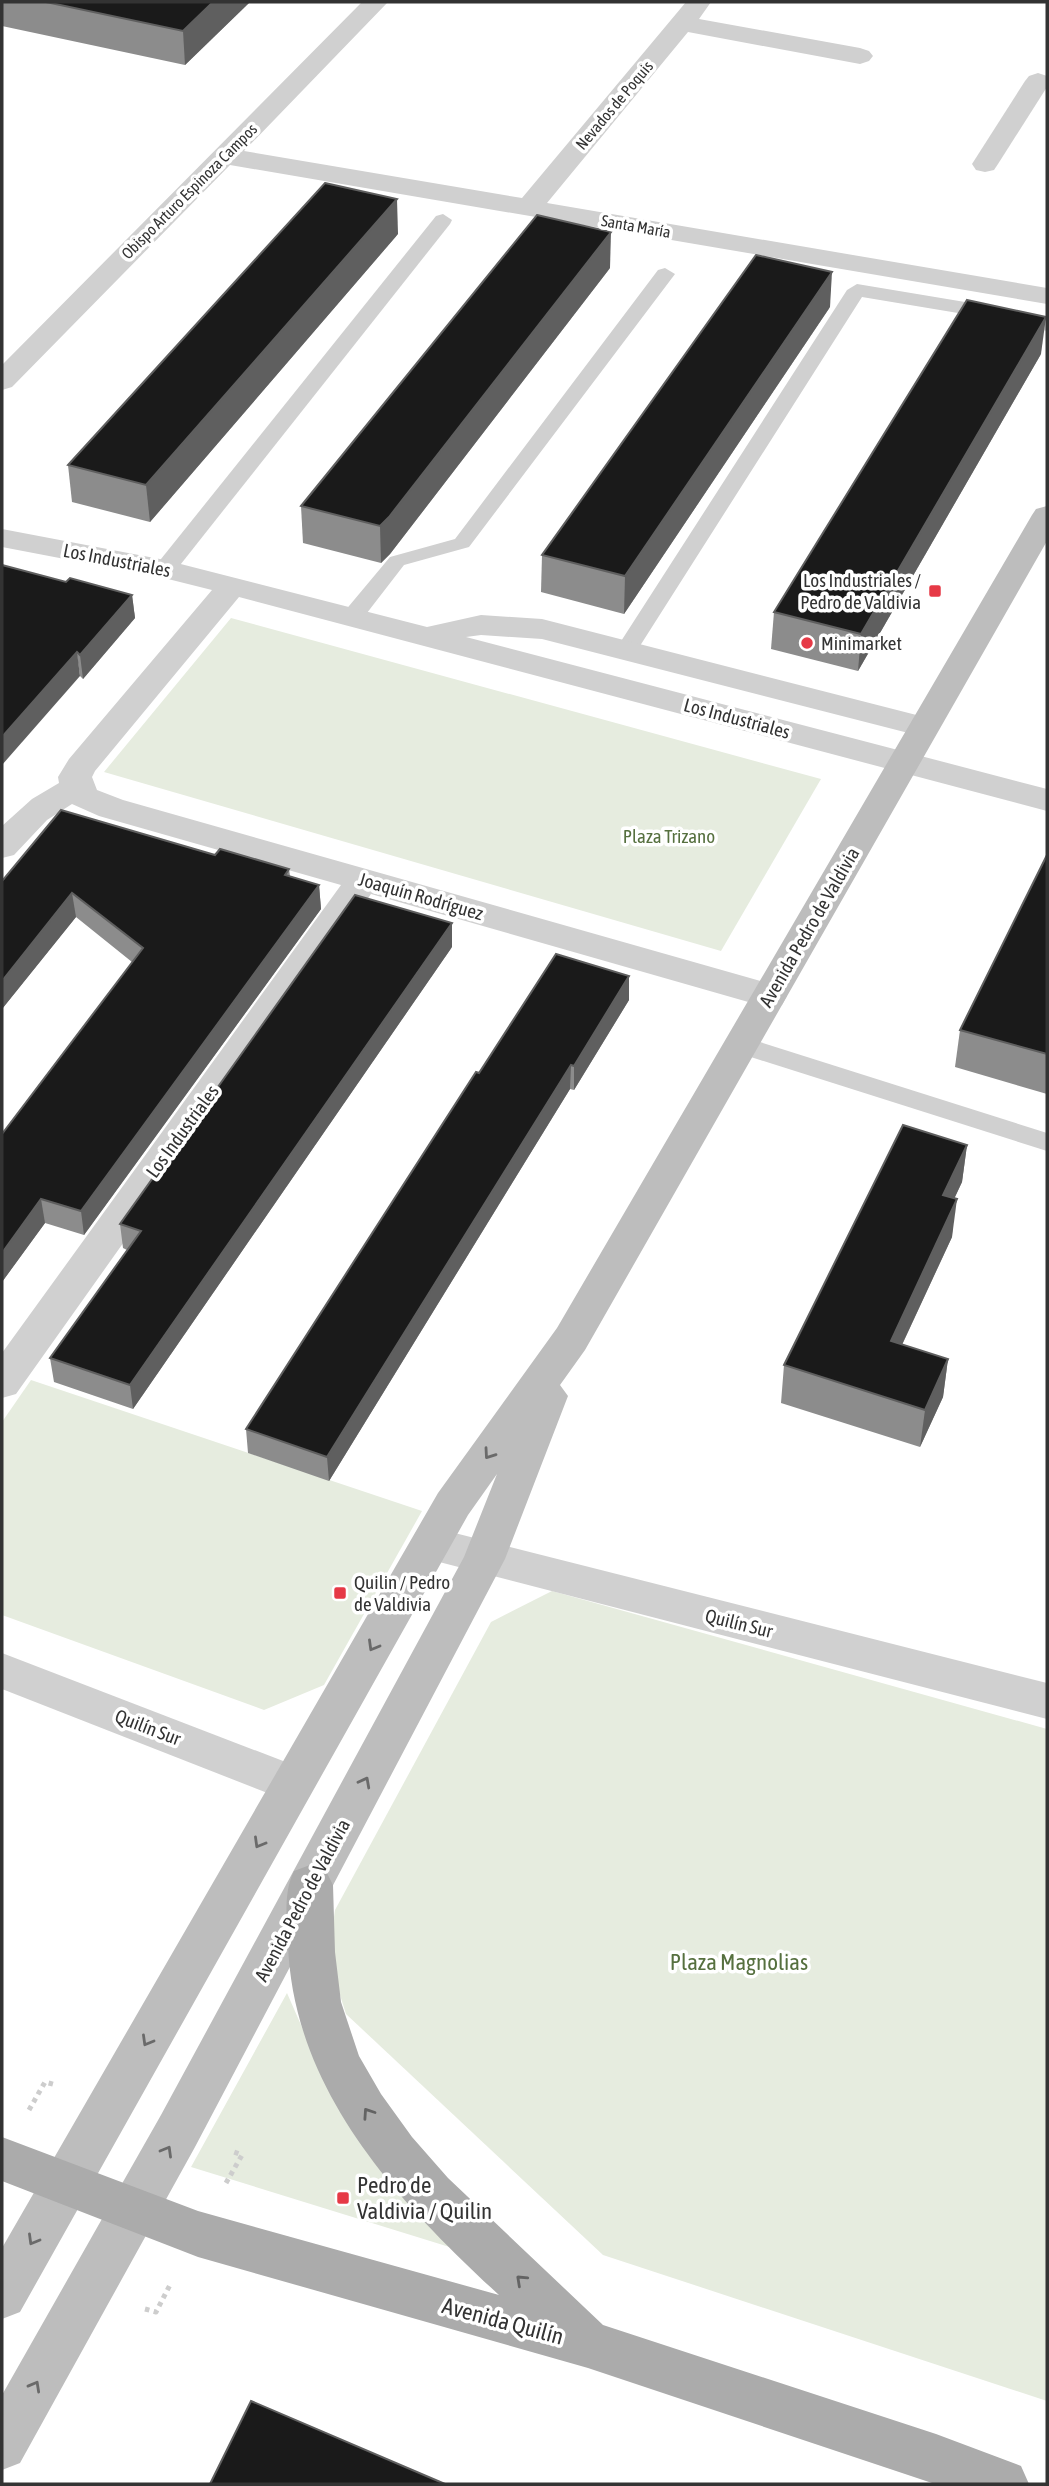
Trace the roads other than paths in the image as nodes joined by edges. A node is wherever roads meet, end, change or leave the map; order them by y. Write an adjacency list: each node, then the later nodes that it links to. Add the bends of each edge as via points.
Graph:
1 (376, 2): 6 (street, Obispo Arturo Espinoza Campos)
2 (699, 2): 3 (street, Nevados de Poquis)
3 (682, 23): 4 (street); 8 (street, Nevados de Poquis)
4 (860, 57)
5 (1038, 81): 7 (street, via 1026,118)
6 (224, 156): 8 (street, Santa María); 13 (street, Obispo Arturo Espinoza Campos)
7 (985, 164)
8 (528, 208): 11 (street, Santa María)
9 (443, 220): 16 (lane)
10 (665, 274): 18 (lane, via 462,543 397,561)
11 (1047, 296)
12 (1047, 325): 20 (lane, via 858,290)
13 (2, 381)
14 (1047, 515): 21 (main road, Avenida Pedro de Valdivia)
15 (2, 538): 16 (street, Los Industriales)
16 (165, 569): 17 (street, Los Industriales)
17 (232, 586): 18 (street, Los Industriales); 23 (street, via 82,766 75,777)
18 (352, 617): 19 (street, Los Industriales)
19 (427, 636): 20 (street, Los Industriales, via 481,625 513,625); 22 (street, Los Industriales)
20 (627, 649): 21 (street, Los Industriales)
21 (924, 727): 22 (main road, Avenida Pedro de Valdivia)
22 (904, 762): 24 (street, Los Industriales); 27 (main road, Avenida Pedro de Valdivia)
23 (77, 788): 25 (street, via 45,803); 26 (street, Joaquín Rodríguez, via 85,798 111,808)
24 (1047, 800)
25 (2, 847)
26 (363, 880): 27 (street, Joaquín Rodríguez); 31 (street, Los Industriales)
27 (769, 996): 28 (main road, Avenida Pedro de Valdivia)
28 (741, 1045): 29 (lane); 30 (main road, Avenida Pedro de Valdivia)
29 (1047, 1142)
30 (571, 1339): 32 (main road, Avenida Pedro de Valdivia, one-way to 32, via 453,1504); 33 (main road, Avenida Pedro de Valdivia)
31 (2, 1383)
32 (431, 1544): 33 (street, Quilín Sur); 36 (main road, Avenida Pedro de Valdivia, one-way to 36)
33 (484, 1559): 35 (street, Quilín Sur); 37 (main road, Avenida Pedro de Valdivia, one-way to 33)
34 (2, 1671): 36 (street, Quilín Sur)
35 (1047, 1701)
36 (293, 1784): 39 (main road, Avenida Pedro de Valdivia, one-way to 39)
37 (310, 1885): 40 (main road, Avenida Pedro de Valdivia, one-way to 37); 42 (main road, one-way to 37, via 420,2183 345,2079 316,1997)
38 (2, 2159): 39 (main road, Avenida Quilín)
39 (65, 2185): 40 (main road, Avenida Quilín); 41 (main road, Avenida Pedro de Valdivia, one-way to 41)
40 (133, 2210): 42 (main road, Avenida Quilín, via 198,2235); 43 (main road, Avenida Pedro de Valdivia, one-way to 40)
41 (2, 2295)
42 (588, 2344): 44 (main road, Avenida Quilín)
43 (2, 2445)
44 (1003, 2484)

